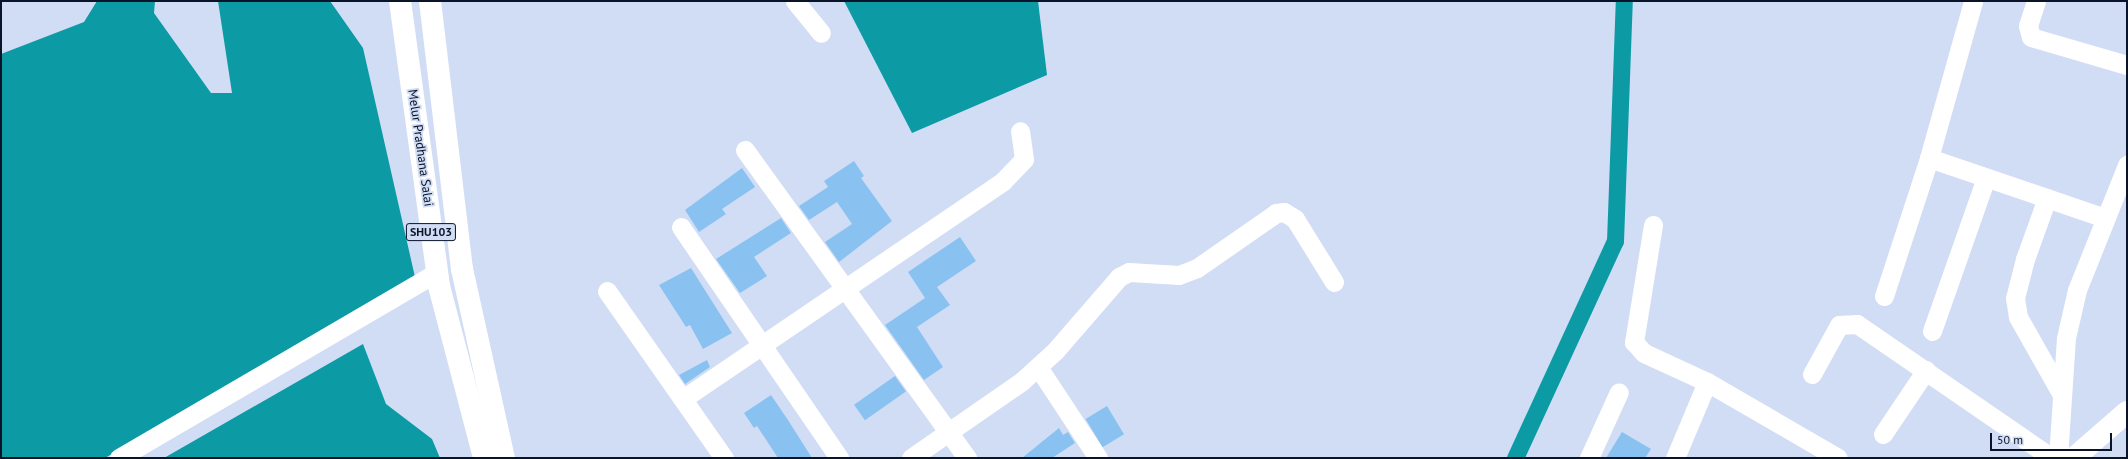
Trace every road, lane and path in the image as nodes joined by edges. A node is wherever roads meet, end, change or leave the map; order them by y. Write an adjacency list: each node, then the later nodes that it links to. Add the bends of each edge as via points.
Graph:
1 (400, 1): 17 (main road, Melur Pradhana Salai / SHU103)
2 (430, 1): 36 (main road, Melur Pradhana Salai / SHU103, via 462,269)
3 (795, 1): 6 (street)
4 (1973, 1): 10 (street)
5 (2036, 1): 7 (street, via 2028,26 2031,37)
6 (821, 33)
7 (2127, 65)
8 (1020, 132): 19 (street, via 1025,150 1019,168)
9 (745, 150): 19 (street)
10 (1929, 158): 12 (street); 21 (street)
11 (2127, 165): 14 (street)
12 (1986, 178): 13 (street); 22 (street)
13 (2047, 198): 14 (street); 29 (street, via 2024,259 2015,298 2018,317)
14 (2105, 218): 29 (street, via 2077,290 2066,338)
15 (1653, 226): 27 (street, via 1634,342 1644,353)
16 (681, 227): 23 (street)
17 (437, 272): 34 (street); 35 (main road, Melur Pradhana Salai / SHU103)
18 (1334, 282): 24 (street, via 1295,219 1284,212 1276,213 1197,268 1180,275 1129,272 1119,277)
19 (842, 288): 23 (street); 32 (street)
20 (607, 291): 30 (street)
21 (1884, 296)
22 (1932, 331)
23 (762, 342): 30 (street); 38 (street)
24 (1038, 367): 32 (street, via 991,405); 41 (street)
25 (1926, 370): 26 (street, via 1866,328 1848,323 1839,325); 33 (street); 45 (street)
26 (1812, 374)
27 (1707, 382): 43 (street); 44 (street)
28 (1619, 392): 42 (street)
29 (2061, 393): 46 (street)
30 (684, 398): 37 (street)
31 (2127, 412): 47 (main road)
32 (949, 432): 39 (street); 40 (street)
33 (1883, 434)
34 (120, 458)
35 (484, 458)
36 (504, 458)
37 (724, 458)
38 (839, 458)
39 (911, 458)
40 (967, 458)
41 (1098, 458)
42 (1589, 458)
43 (1675, 458)
44 (1838, 458)
45 (2052, 458)
46 (2058, 458)
47 (2074, 458)

